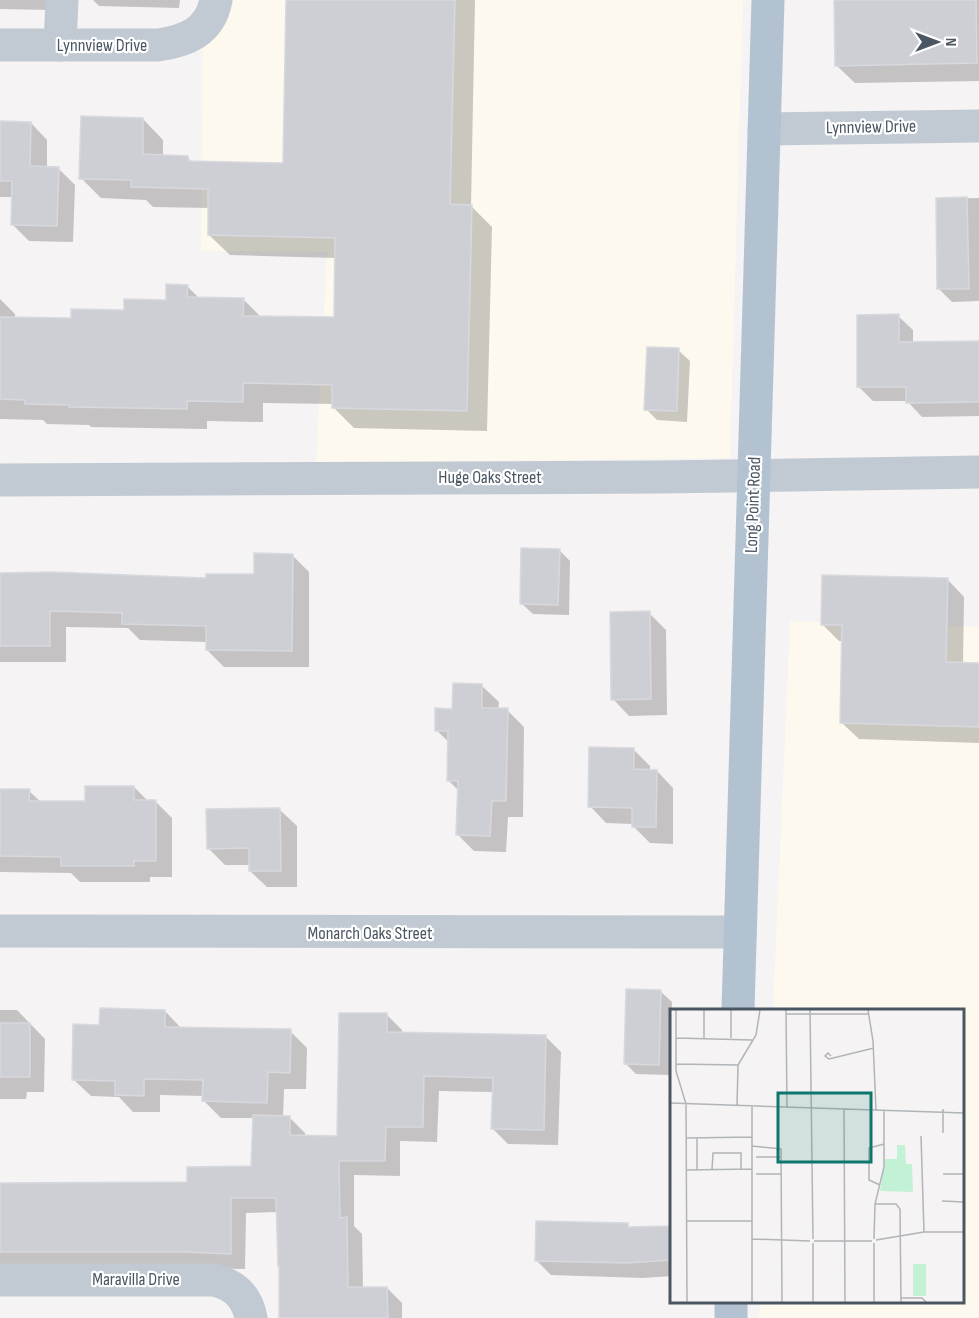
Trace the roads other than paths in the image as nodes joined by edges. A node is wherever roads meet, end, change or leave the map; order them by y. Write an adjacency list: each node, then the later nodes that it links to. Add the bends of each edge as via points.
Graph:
1 (62, 0): 5 (street)
2 (216, 0): 5 (street, Lynnview Drive, via 200,30 181,41 158,45)
3 (768, 0): 7 (main road, Long Point Road)
4 (0, 45): 5 (street, Lynnview Drive)
5 (60, 45)
6 (979, 126): 7 (street, Lynnview Drive)
7 (764, 129): 9 (main road, Long Point Road)
8 (979, 472): 9 (street, Huge Oaks Street)
9 (754, 476): 10 (street, Huge Oaks Street); 12 (main road, Long Point Road)
10 (0, 480)
11 (0, 931): 12 (street, Monarch Oaks Street)
12 (740, 933): 13 (main road, Long Point Road)
13 (738, 1009)
14 (0, 1280): 15 (street, Maravilla Drive, via 214,1280 239,1292)
15 (251, 1318)

